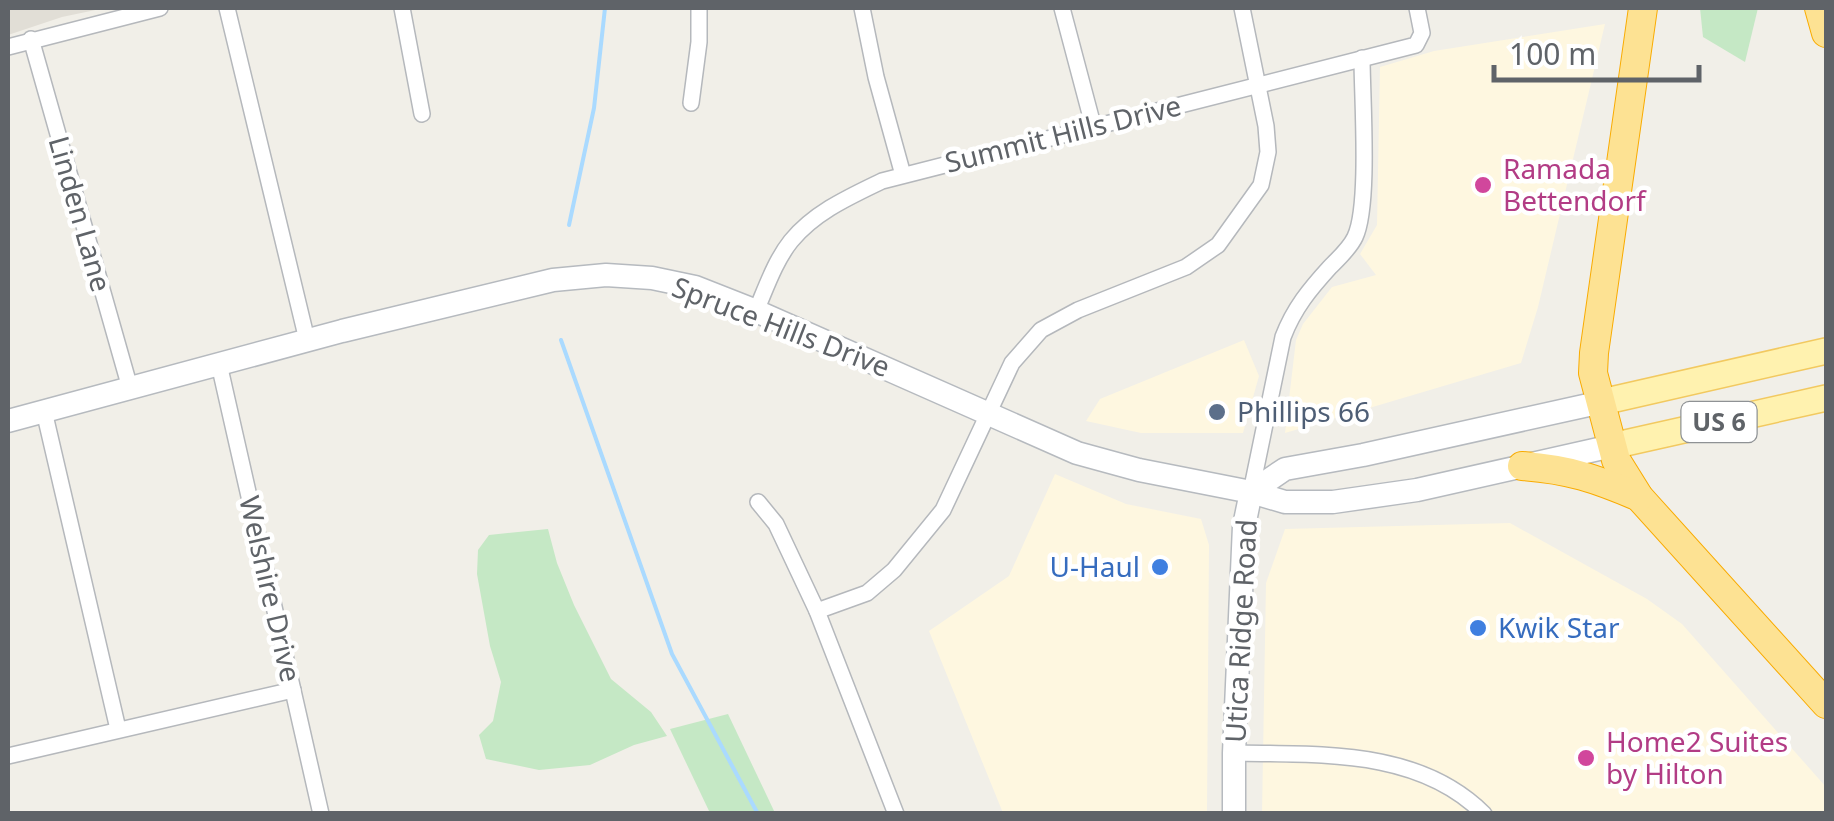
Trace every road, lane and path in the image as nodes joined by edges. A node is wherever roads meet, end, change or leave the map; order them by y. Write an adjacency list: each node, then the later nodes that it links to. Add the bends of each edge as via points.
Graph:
1 (160, 8): 12 (street)
2 (227, 8): 21 (street)
3 (402, 8): 17 (street)
4 (699, 8): 16 (street)
5 (862, 8): 19 (street)
6 (1062, 8): 18 (street)
7 (1242, 8): 15 (street)
8 (1416, 8): 14 (street, Summit Hills Drive, via 1422,33 1416,45)
9 (1642, 8): 26 (highway, via 1594,353)
10 (1819, 8): 11 (highway)
11 (1826, 32)
12 (32, 40): 13 (street); 24 (street, Linden Lane)
13 (8, 47)
14 (1362, 58): 15 (street, Summit Hills Drive); 32 (street, Utica Ridge Road, via 1359,224 1289,321)
15 (1258, 84): 18 (street, Summit Hills Drive); 28 (street, via 1268,152 1261,185 1218,245 1186,267 1041,330 1012,362)
16 (691, 103)
17 (422, 114)
18 (1094, 126): 19 (street, Summit Hills Drive)
19 (903, 175): 20 (street, Summit Hills Drive, via 812,220 790,243)
20 (756, 312): 21 (main road, Spruce Hills Drive, via 696,287 606,275 553,280); 28 (main road, Spruce Hills Drive)
21 (307, 340): 23 (main road, Spruce Hills Drive)
22 (1826, 351): 26 (main road)
23 (218, 364): 24 (main road, Spruce Hills Drive); 36 (street, Welshire Drive)
24 (130, 388): 27 (main road, Spruce Hills Drive)
25 (1826, 398): 30 (main road, Spruce Hills Drive / US 6)
26 (1602, 402): 30 (highway); 32 (main road, via 1285,469)
27 (44, 411): 29 (main road, Spruce Hills Drive); 38 (street)
28 (990, 413): 32 (main road, Spruce Hills Drive, via 1077,453); 35 (street, via 943,510 894,570 867,593)
29 (8, 421)
30 (1612, 446): 31 (main road, Spruce Hills Drive); 33 (highway)
31 (1522, 466): 32 (main road, Spruce Hills Drive, via 1333,502 1285,502); 33 (highway, via 1601,480)
32 (1251, 492): 39 (main road, Utica Ridge Road)
33 (1640, 497): 37 (highway)
34 (758, 502): 35 (street, via 776,524)
35 (817, 610): 42 (street)
36 (293, 690): 38 (street); 41 (street, Welshire Drive)
37 (1826, 704)
38 (118, 729): 40 (street)
39 (1234, 753): 43 (main road, Utica Ridge Road); 44 (street, via 1392,764 1456,789)
40 (8, 756)
41 (321, 814)
42 (896, 814)
43 (1234, 814)
44 (1484, 814)

